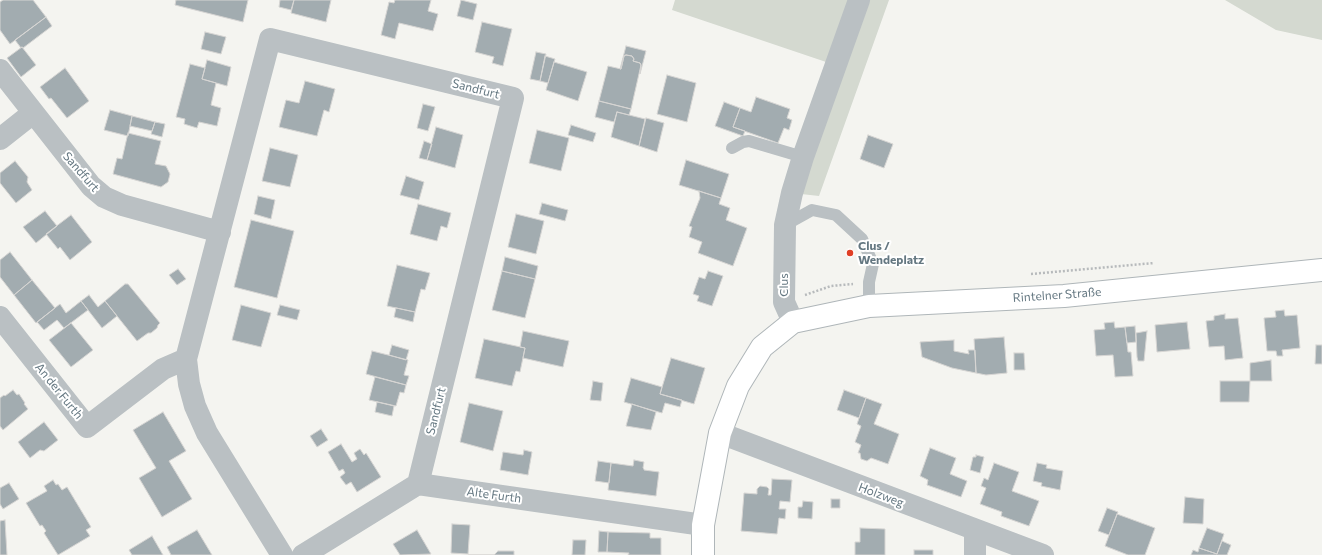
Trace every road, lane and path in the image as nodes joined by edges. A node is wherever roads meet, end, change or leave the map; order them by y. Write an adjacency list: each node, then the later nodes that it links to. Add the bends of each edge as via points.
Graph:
1 (859, 0): 6 (street, Clus)
2 (0, 70): 3 (street, Sandfurt)
3 (33, 113): 4 (street); 8 (street, Sandfurt, via 91,186 104,197 122,205)
4 (0, 139)
5 (732, 148): 6 (lane, via 749,140)
6 (803, 157): 7 (street, Clus)
7 (785, 225): 12 (lane, via 812,210 836,215 862,239 873,264); 13 (street, Clus)
8 (220, 232): 17 (street, Sandfurt); 19 (street, Sandfurt, via 270,39 513,98)
9 (1156, 263): 11 (path)
10 (1322, 270): 14 (main road, Rintelner Straße, via 1064,296)
11 (1030, 274)
12 (869, 282): 13 (path, via 831,286); 14 (lane)
13 (784, 302): 16 (street, Clus)
14 (869, 306): 16 (main road, Rintelner Straße)
15 (0, 317): 17 (street, An der Furth, via 87,427 163,369)
16 (792, 322): 18 (main road, via 762,347 738,386)
17 (186, 359): 22 (street, Sandfurt, via 195,406 207,433)
18 (720, 433): 20 (main road); 21 (street, Holzweg)
19 (418, 484): 20 (street, Alte Furth); 23 (street)
20 (703, 525): 24 (main road)
21 (975, 530): 25 (street); 26 (street, Holzweg)
22 (282, 555)
23 (303, 555)
24 (703, 555)
25 (975, 555)
26 (1043, 555)

